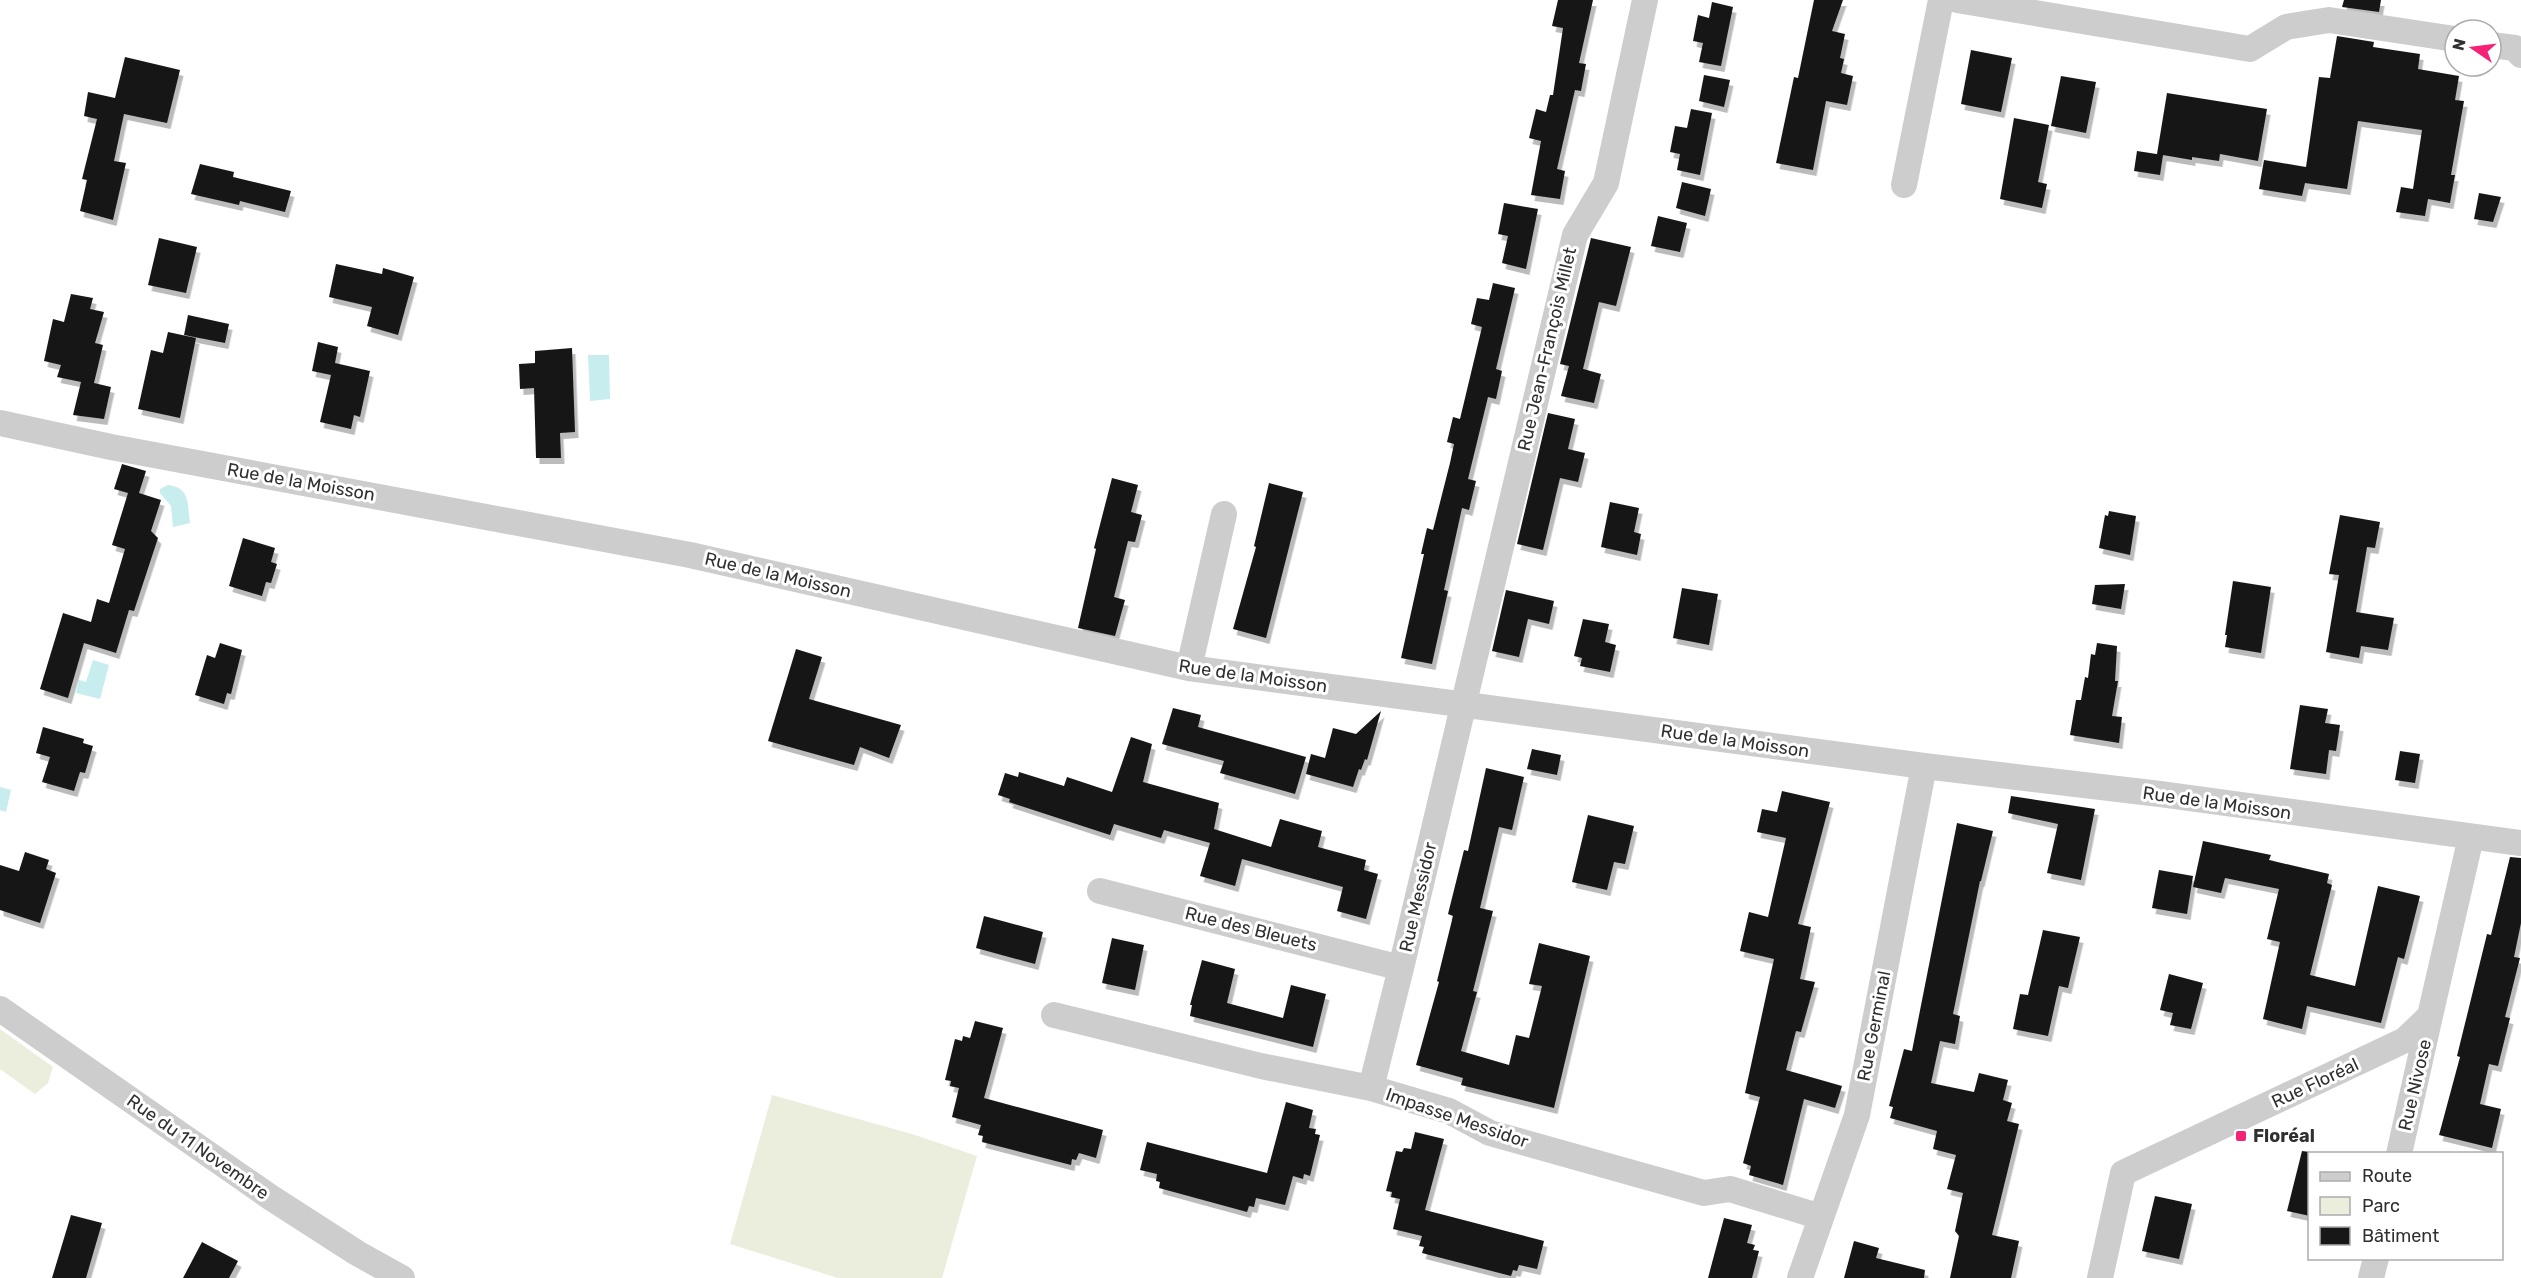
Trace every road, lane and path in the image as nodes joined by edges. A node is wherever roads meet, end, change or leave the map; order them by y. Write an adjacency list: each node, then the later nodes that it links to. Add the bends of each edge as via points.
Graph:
1 (1645, 0): 11 (street, Rue Jean-François Millet, via 1606,183 1575,235)
2 (1941, 0): 7 (street)
3 (1957, 0): 4 (street, via 2250,49 2286,27 2329,21)
4 (2443, 37)
5 (2503, 46): 6 (street, via 2515,48)
6 (2521, 55)
7 (1904, 185)
8 (0, 423): 10 (street, Rue de la Moisson, via 690,555)
9 (1224, 514): 10 (street)
10 (1189, 668): 11 (street, Rue de la Moisson)
11 (1462, 705): 12 (street, Rue de la Moisson); 16 (street, Rue Messidor)
12 (1924, 766): 13 (street, Rue de la Moisson); 22 (street, Rue Germinal, via 1857,1115)
13 (2471, 837): 14 (street, Rue de la Moisson); 19 (street)
14 (2521, 843)
15 (1100, 891): 16 (street, Rue des Bleuets)
16 (1401, 968): 20 (street, Rue Messidor)
17 (0, 1009): 24 (street, Rue du 11 Novembre, via 270,1197)
18 (1054, 1015): 20 (street, Impasse Messidor, via 1261,1066)
19 (2430, 1016): 21 (street, Rue Nivose); 26 (street, Rue Floréal, via 2405,1040 2123,1173)
20 (1371, 1088): 22 (street, Impasse Messidor, via 1449,1111 1490,1133 1704,1193 1730,1189)
21 (2399, 1152)
22 (1821, 1217): 25 (street, Rue Germinal)
23 (2376, 1260): 27 (street)
24 (402, 1278)
25 (1800, 1278)
26 (2100, 1278)
27 (2371, 1278)

